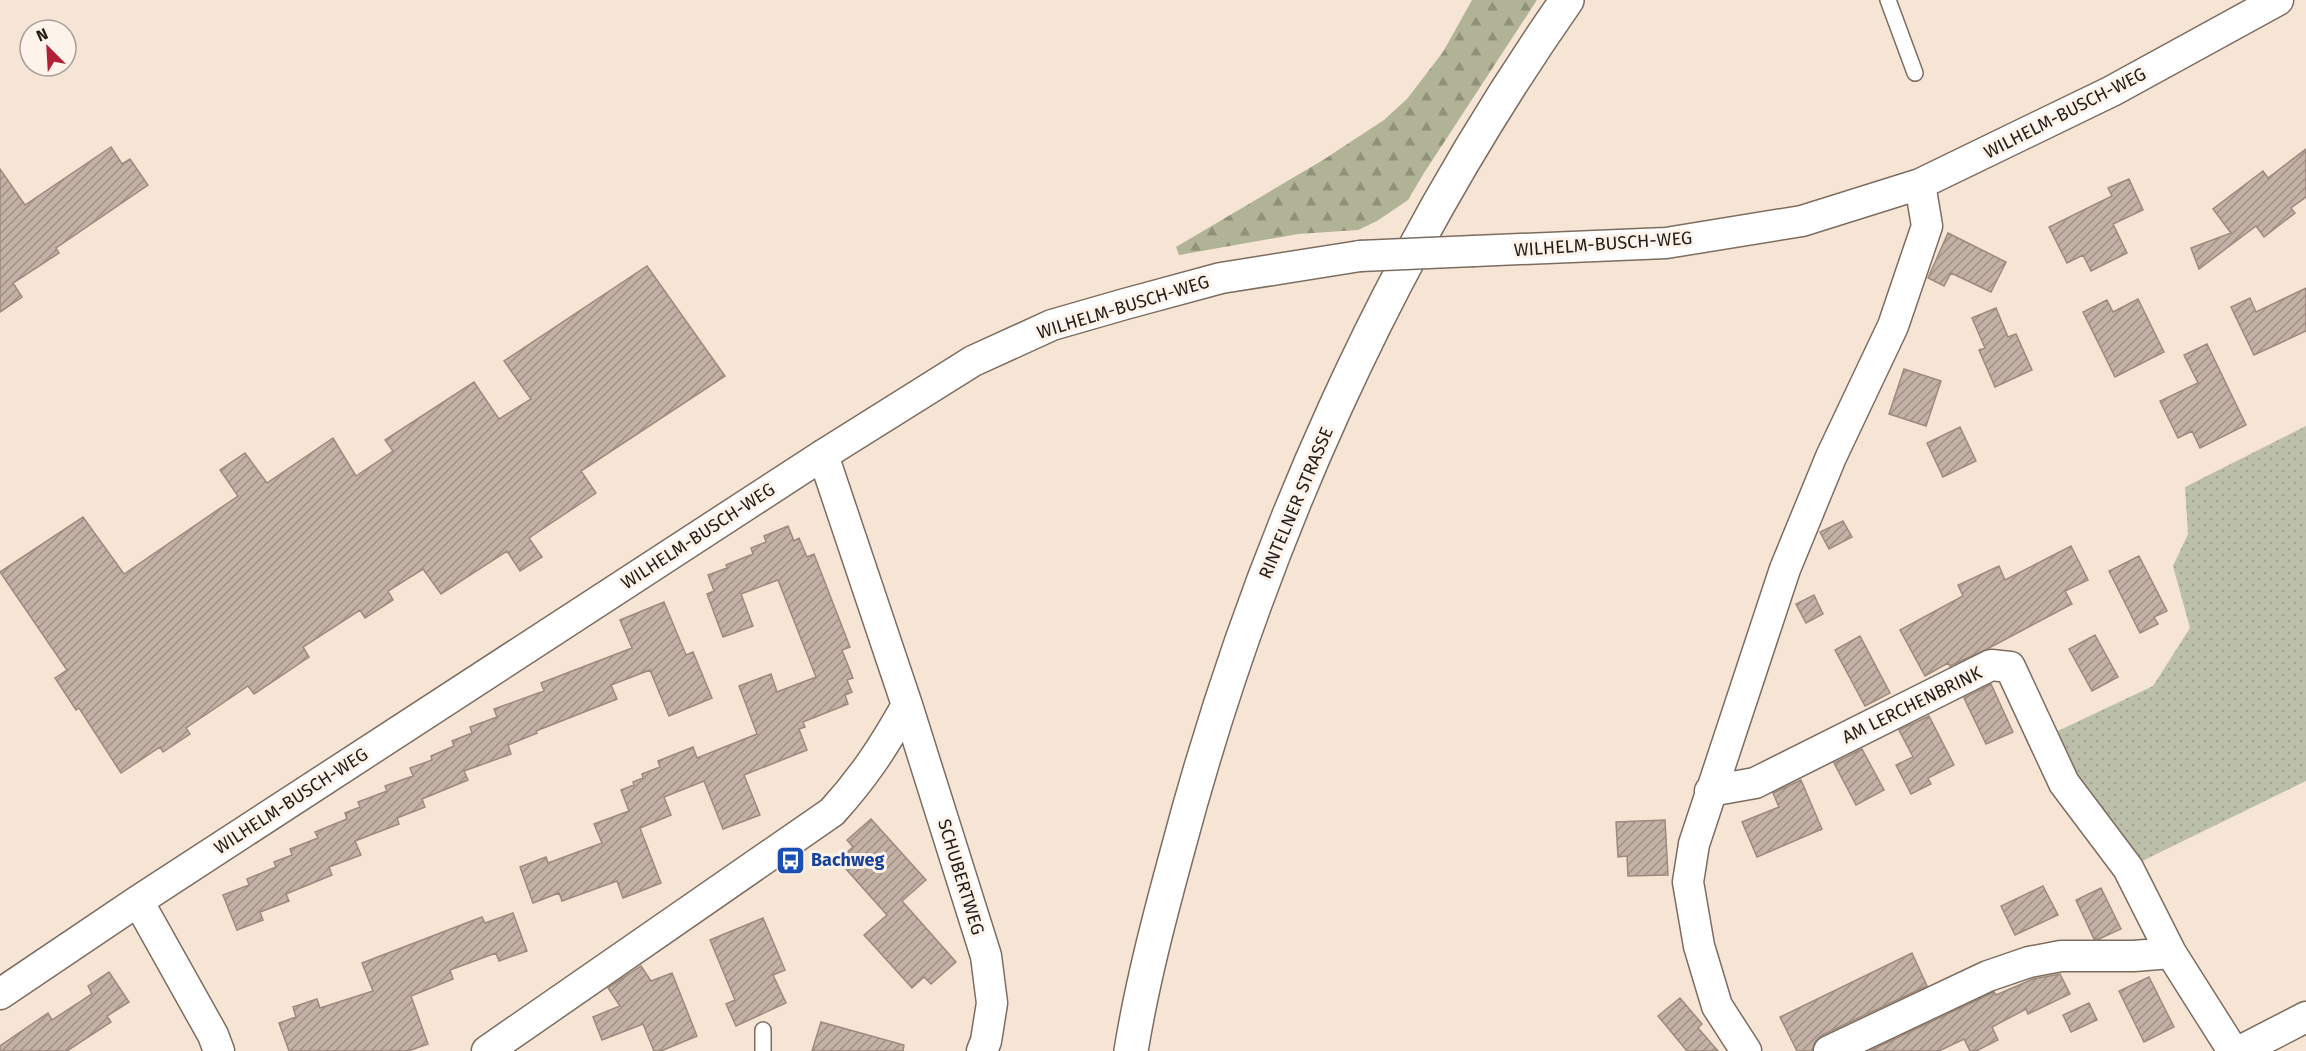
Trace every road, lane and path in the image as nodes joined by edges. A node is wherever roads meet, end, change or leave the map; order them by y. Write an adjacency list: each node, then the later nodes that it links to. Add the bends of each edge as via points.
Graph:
1 (1567, 0): 18 (main road, RINTELNER STRASSE, via 1488,121 1399,278 1296,499 1231,669 1192,798)
2 (1888, 0): 4 (lane)
3 (2278, 0): 5 (street, WILHELM-BUSCH-WEG, via 2112,91)
4 (1915, 73)
5 (1920, 184): 6 (street, WILHELM-BUSCH-WEG, bridge, via 1802,221 1666,243 1359,256 1221,278 1052,325 973,361); 8 (street, via 1927,226 1897,315 1831,457 1785,569)
6 (823, 455): 7 (street); 9 (street, WILHELM-BUSCH-WEG)
7 (907, 705): 15 (street, via 859,783 832,812); 17 (street, SCHUBERTWEG, via 986,956 992,1003)
8 (1710, 791): 10 (street, AM LERCHENBRINK, via 1755,783 1991,665 2010,667 2064,783 2128,868); 19 (street, via 1694,844 1688,882 1699,946 1717,1006)
9 (138, 901): 11 (street, WILHELM-BUSCH-WEG); 14 (street)
10 (2171, 953): 20 (street, via 2061,956 2029,962 1988,976); 21 (street, AM LERCHENBRINK)
11 (0, 994)
12 (2306, 1017): 22 (street)
13 (763, 1030): 16 (lane)
14 (219, 1051)
15 (487, 1051)
16 (763, 1051)
17 (982, 1051)
18 (1131, 1051)
19 (1746, 1051)
20 (1829, 1051)
21 (2233, 1051)
22 (2240, 1051)

